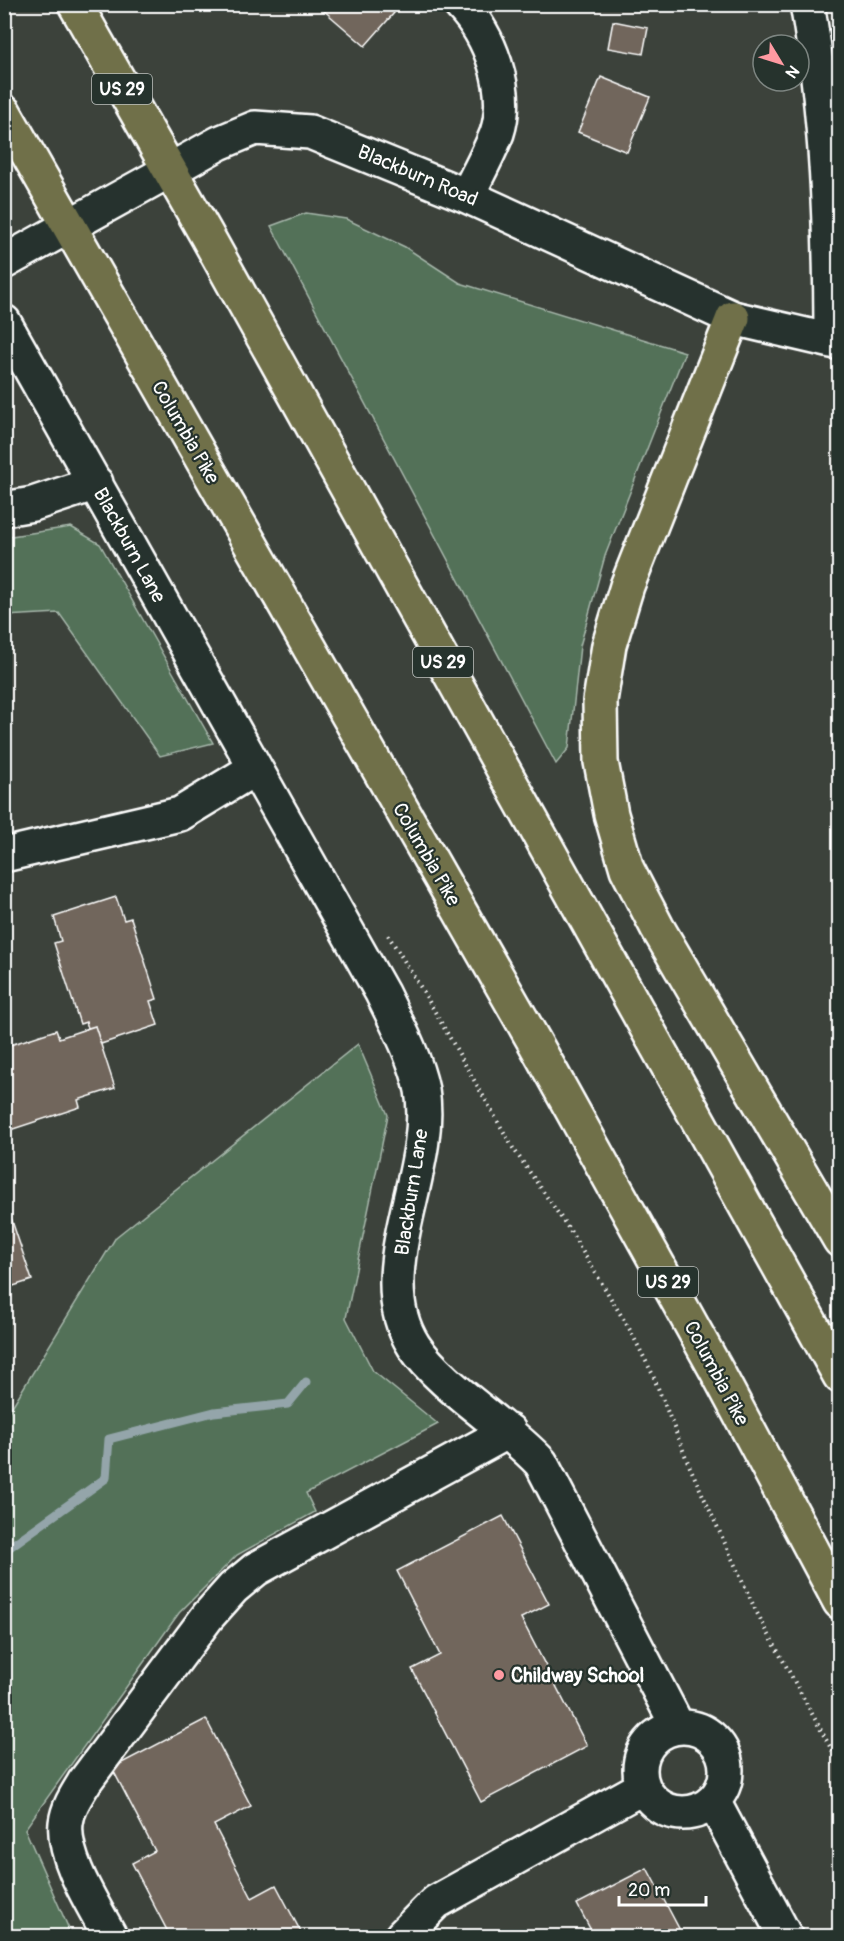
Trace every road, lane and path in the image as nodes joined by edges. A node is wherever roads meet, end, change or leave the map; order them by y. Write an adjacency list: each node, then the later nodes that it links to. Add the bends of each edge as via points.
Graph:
1 (75, 4): 5 (main road, US 29)
2 (460, 4): 6 (street, via 475,20 496,65 501,102 497,131)
3 (807, 4): 11 (street, via 818,63)
4 (4, 112): 7 (main road, Columbia Pike / US 29)
5 (169, 173): 6 (street, Blackburn Road, via 219,142 255,128 281,128 310,132 342,143); 7 (street, Blackburn Road); 17 (main road, US 29)
6 (467, 196): 9 (street, Blackburn Road)
7 (68, 226): 8 (street, Blackburn Road); 22 (main road, Columbia Pike / US 29, via 535,1043 714,1364)
8 (4, 262)
9 (733, 318): 11 (street, Blackburn Road); 18 (main road, via 627,586 612,635 600,701 601,762 627,869)
10 (4, 322): 12 (street, Blackburn Lane)
11 (835, 342)
12 (96, 483): 13 (street, via 33,504); 14 (street, Blackburn Lane)
13 (4, 509)
14 (254, 769): 15 (street, via 180,814); 21 (street, Blackburn Lane, via 382,993 410,1053 422,1091 420,1154 399,1255 402,1323 433,1369)
15 (4, 855)
16 (384, 930): 24 (path, via 513,1148 569,1229 630,1330 756,1611)
17 (716, 1153): 19 (main road); 20 (main road, US 29)
18 (840, 1240)
19 (840, 1346)
20 (840, 1376)
21 (509, 1431): 23 (street, Blackburn Lane, via 541,1463 557,1490); 27 (street, via 256,1569 208,1616 71,1804 67,1842)
22 (840, 1602)
23 (678, 1727): 25 (street, via 662,1732 649,1744 640,1761); 26 (street, via 696,1728 720,1746 726,1766 723,1786)
24 (840, 1765)
25 (643, 1787): 26 (street, via 652,1800 668,1810 685,1813); 28 (street, via 436,1902)
26 (713, 1801): 29 (street)
27 (110, 1936)
28 (402, 1936)
29 (785, 1936)

